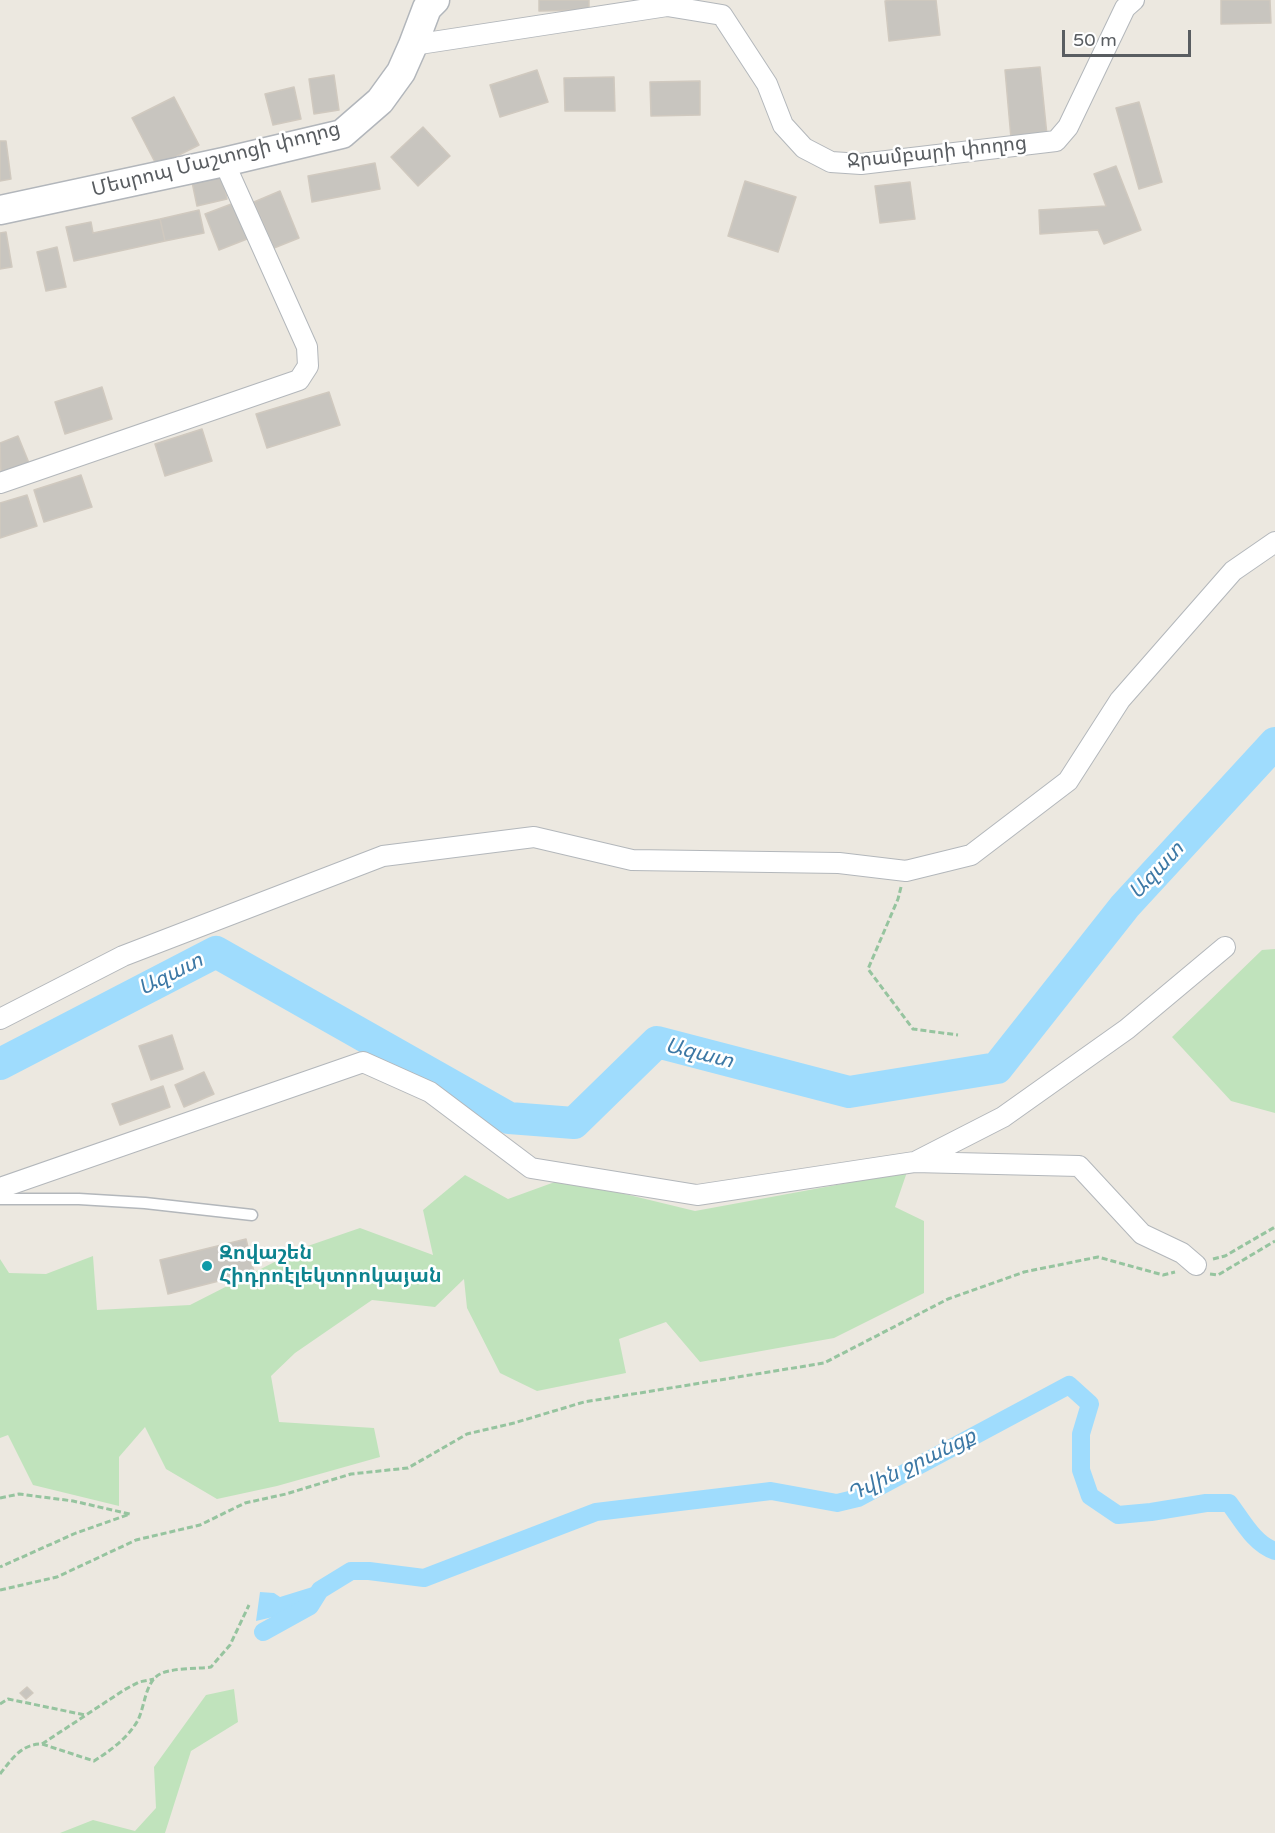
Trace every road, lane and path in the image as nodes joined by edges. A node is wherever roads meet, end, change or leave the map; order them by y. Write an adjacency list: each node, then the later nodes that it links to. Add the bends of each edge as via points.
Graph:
1 (435, 0): 3 (street, Մեսրոպ Մաշտոցի փողոց, via 427,8)
2 (1134, 0): 3 (street, Ջրամբարի փողոց, via 1125,8 1068,128 1056,141 861,164 831,162 804,148 783,125 767,84 722,15 667,6)
3 (414, 45): 4 (street, Մեսրոպ Մաշտոցի փողոց, via 380,101 342,134)
4 (224, 162): 5 (street, Մեսրոպ Մաշտոցի փողոց); 6 (street, via 307,347 308,366 299,380)
5 (0, 210)
6 (0, 483)
7 (1275, 542): 8 (street, via 1233,571 1120,700 1068,781 971,855)
8 (906, 871): 10 (street, via 839,863 632,860 534,837 383,856 123,956); 11 (path, via 868,969 913,1029)
9 (1225, 947): 12 (street, via 1127,1029 1003,1117)
10 (0, 1019)
11 (958, 1035)
12 (914, 1162): 13 (street, via 697,1195 531,1168 430,1092 363,1062); 18 (street, via 1079,1166 1142,1234 1182,1253)
13 (0, 1188)
14 (0, 1200): 15 (lane, via 79,1199)
15 (252, 1215)
16 (1275, 1227): 18 (path, via 1225,1256)
17 (1275, 1241): 18 (path, via 1218,1275 1195,1272)
18 (1193, 1266): 21 (path, via 1163,1275 1098,1257 1024,1272 948,1299 824,1363 584,1402 466,1434 408,1468 351,1474 245,1503 200,1525 136,1540 57,1577)
19 (0, 1498): 20 (path, via 19,1494 130,1514)
20 (0, 1567)
21 (0, 1590)
22 (249, 1605): 23 (path, via 230,1645 211,1667 171,1670)
23 (155, 1679): 25 (path, via 124,1690); 26 (path, via 138,1720 125,1737 94,1761)
24 (0, 1704): 25 (path, via 8,1699)
25 (86, 1716): 26 (path)
26 (42, 1744): 27 (path, via 19,1751)
27 (0, 1774)

